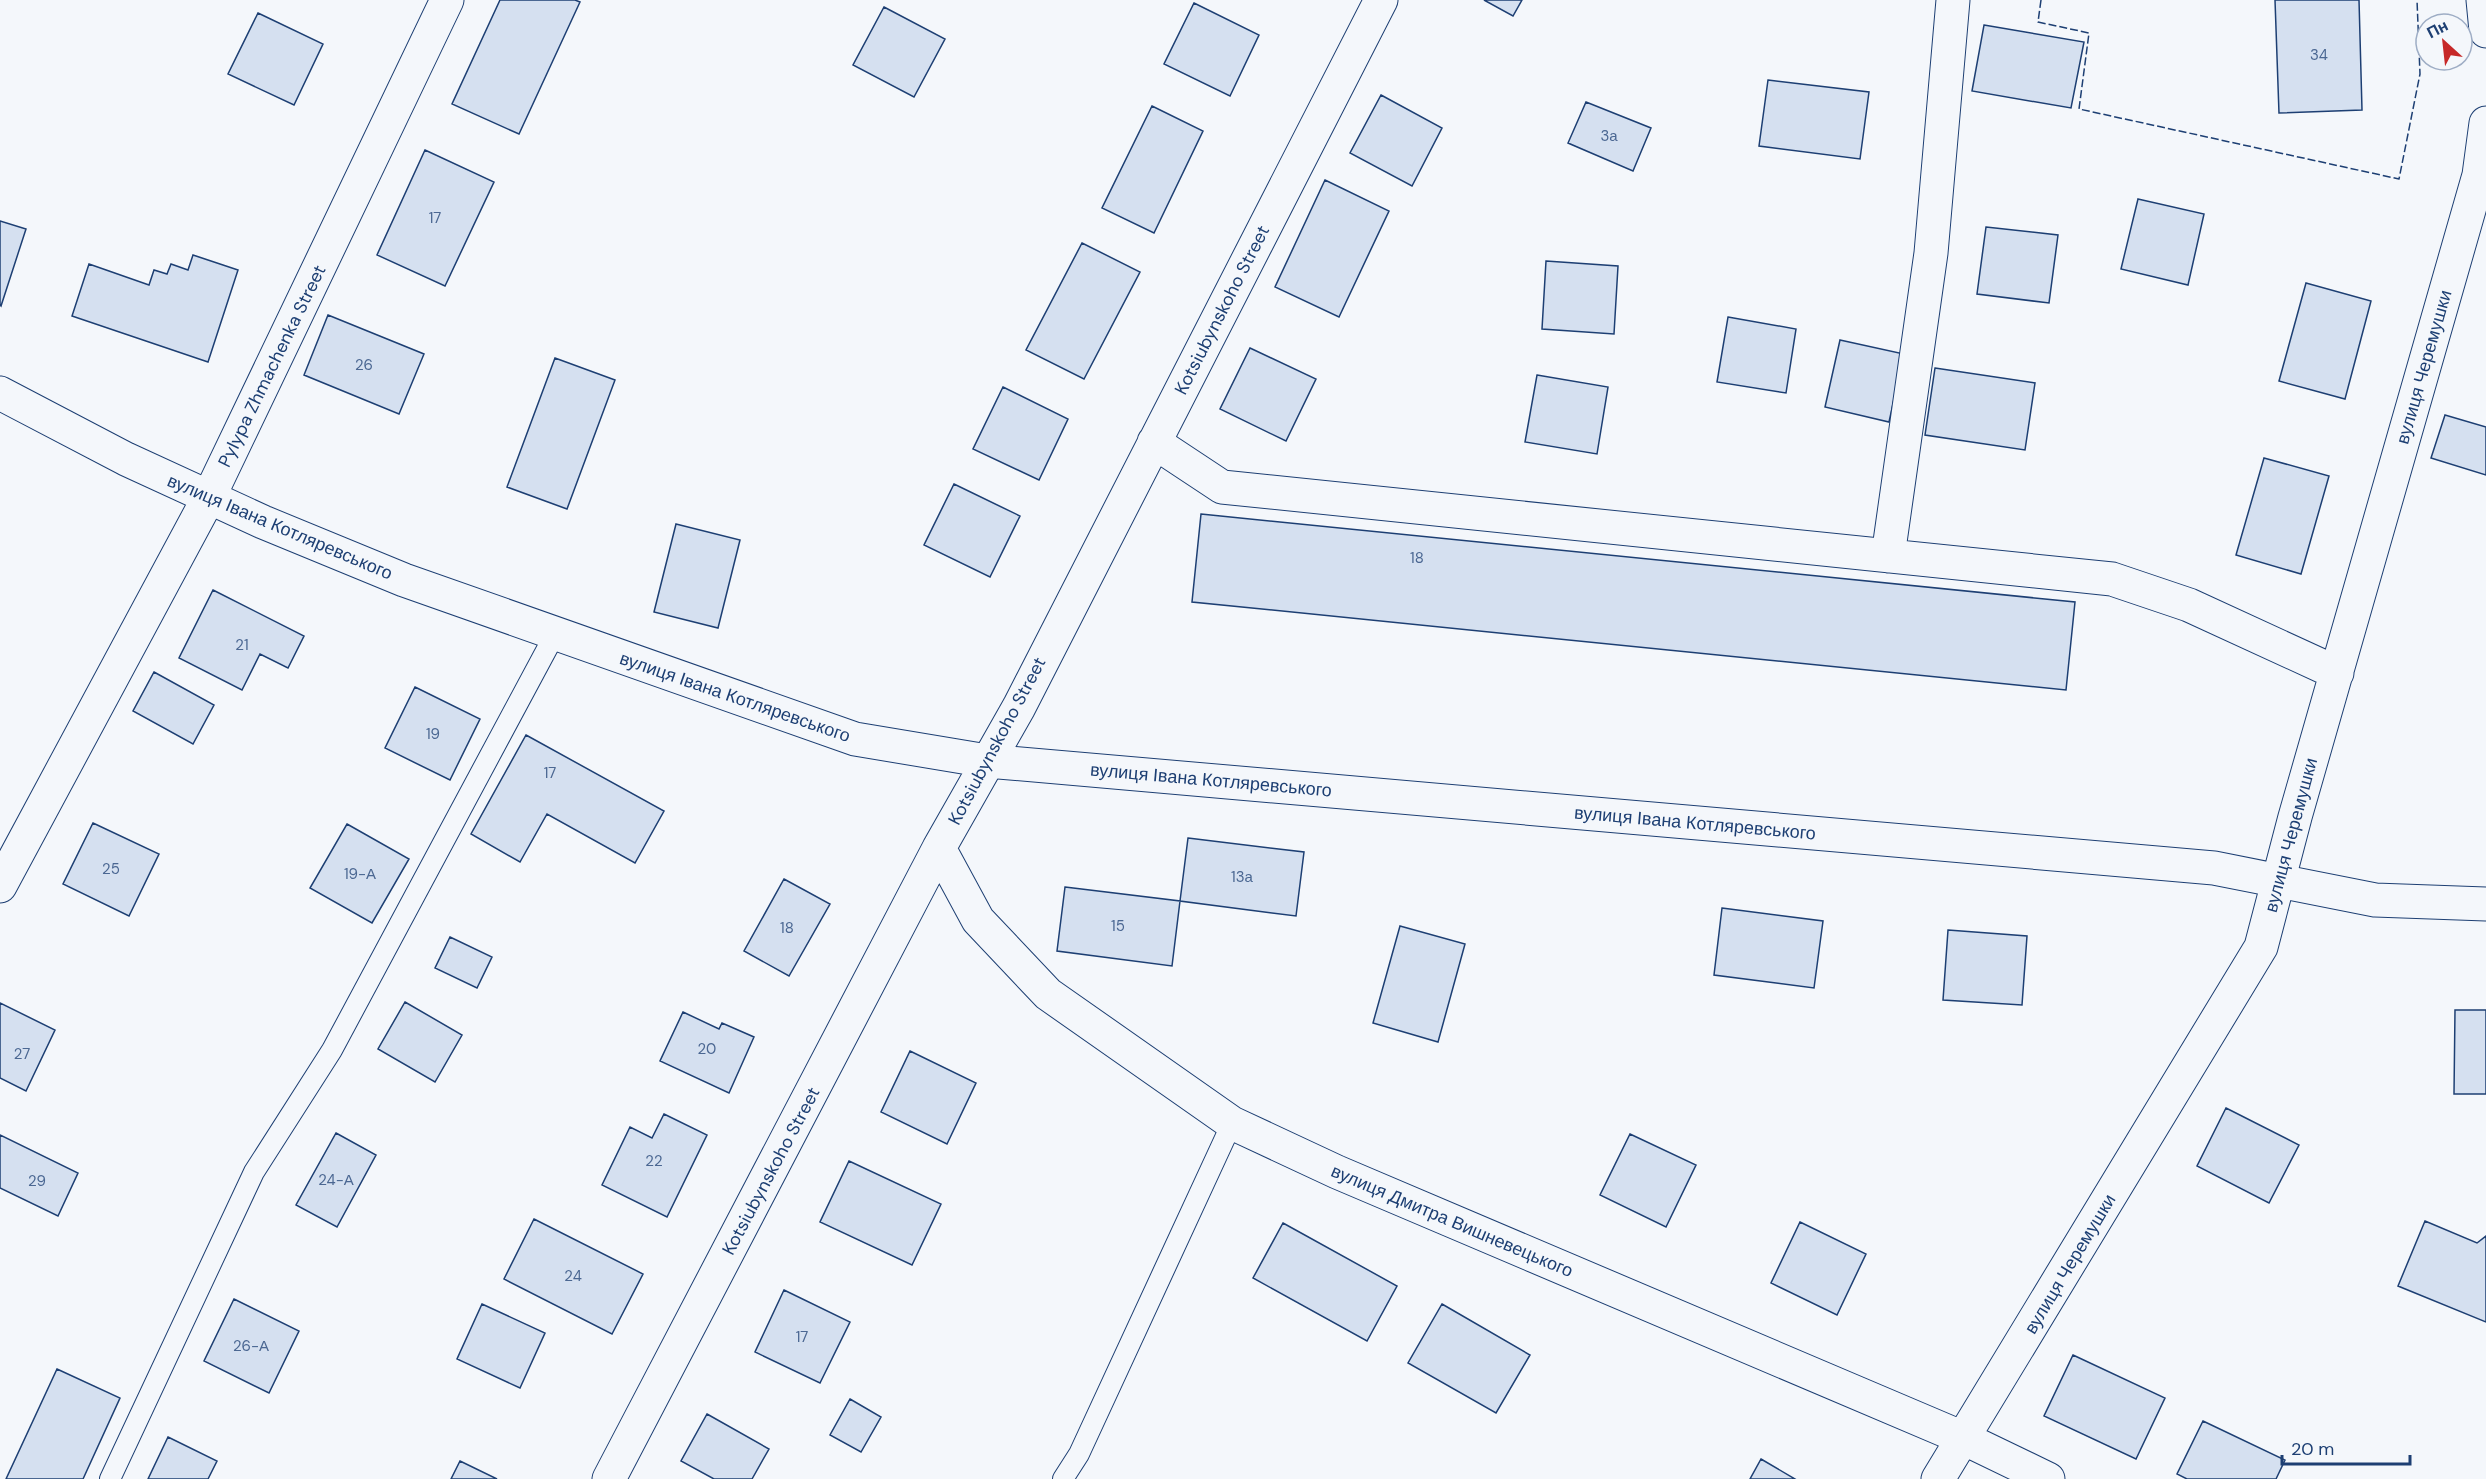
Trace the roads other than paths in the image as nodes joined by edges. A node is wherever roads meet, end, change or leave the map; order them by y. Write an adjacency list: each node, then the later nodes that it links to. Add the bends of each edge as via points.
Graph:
1 (447, 0): 10 (street, Pylypa Zhmachenka Street)
2 (1381, 0): 9 (street, Kotsiubynskoho Street)
3 (1953, 0): 11 (street, via 1931,253)
4 (2483, 0): 5 (street)
5 (2486, 31)
6 (2486, 123): 7 (street, вулиця Черемушки)
7 (2482, 176): 13 (street, вулиця Черемушки)
8 (0, 393): 10 (street, вулиця Івана Котляревського)
9 (1154, 442): 11 (street, via 1222,487); 14 (street, Kotsiubynskoho Street, via 1019,707)
10 (209, 497): 12 (street, вулиця Івана Котляревського, via 404,580); 17 (street, Pylypa Zhmachenka Street)
11 (1888, 556): 13 (street, via 2112,579 2190,605)
12 (555, 634): 14 (street, вулиця Івана Котляревського, via 855,739); 21 (lane, via 332,1050 254,1172)
13 (2337, 673): 16 (street, вулиця Черемушки)
14 (987, 761): 15 (street, Kotsiubynskoho Street); 16 (street, вулиця Івана Котляревського, via 2214,868)
15 (939, 848): 19 (street, вулиця Дмитра Вишневецького, via 978,920 1048,994); 22 (street, Kotsiubynskoho Street)
16 (2279, 882): 18 (street, вулиця Івана Котляревського, via 2375,900); 20 (street, вулиця Черемушки, via 2261,947)
17 (0, 886)
18 (2486, 904)
19 (1232, 1123): 20 (street, вулиця Дмитра Вишневецького, via 1337,1172); 23 (lane)
20 (1963, 1438): 24 (street, вулиця Черемушки); 25 (street, вулиця Дмитра Вишневецького)
21 (110, 1479)
22 (609, 1479)
23 (1063, 1479)
24 (1938, 1479)
25 (2048, 1479)

